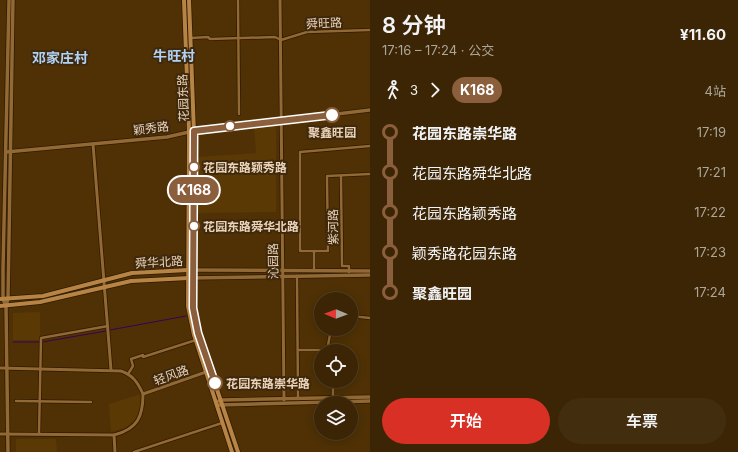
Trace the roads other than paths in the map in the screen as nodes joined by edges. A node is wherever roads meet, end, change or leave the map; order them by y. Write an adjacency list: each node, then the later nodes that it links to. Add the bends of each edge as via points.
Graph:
1 (9, 0): 17 (main road)
2 (13, 0): 17 (main road)
3 (184, 0): 14 (main road, 花园东路)
4 (189, 0): 8 (main road, 花园东路)
5 (238, 0): 9 (street)
6 (280, 0): 10 (street, 沁园路)
7 (370, 30): 10 (street, 舜旺路, via 307,32)
8 (191, 38): 9 (street); 14 (main road, 花园东路)
9 (238, 38): 10 (street, via 275,37); 12 (street)
10 (280, 40): 13 (street, 沁园路)
11 (370, 110): 13 (main road, 颖秀路)
12 (239, 114)
13 (280, 121): 14 (main road, 颖秀路); 23 (street, 沁园路)
14 (192, 131): 15 (main road, 颖秀路, via 167,137); 21 (main road, 花园东路); 22 (main road, 花园东路)
15 (93, 144): 17 (main road, 颖秀路); 32 (street)
16 (370, 146): 20 (street, via 300,152 300,251)
17 (8, 152): 34 (main road)
18 (370, 174): 19 (street)
19 (341, 176): 20 (street, via 327,176 328,251); 26 (street, 紫河路, via 342,266 349,266)
20 (314, 251): 24 (street)
21 (188, 270): 22 (main road, 舜华北路); 30 (main road, 花园东路); 32 (main road, 舜华北路, via 132,273)
22 (194, 270): 23 (main road, 舜华北路); 31 (main road, 花园东路)
23 (283, 270): 24 (main road, 舜华北路); 28 (street, 沁园路)
24 (314, 271): 26 (main road, 舜华北路)
25 (370, 271): 26 (main road, 舜华北路)
26 (349, 272)
27 (370, 275): 29 (main road, 舜华北路)
28 (282, 276): 29 (main road, 舜华北路); 31 (main road, 舜华北路); 56 (street, 沁园路)
29 (298, 276): 41 (street)
30 (188, 278): 31 (main road, 舜华北路); 33 (main road, 舜华北路, via 154,278); 40 (main road, 花园东路, via 188,306)
31 (194, 278): 59 (main road, 花园东路, via 194,316)
32 (103, 280): 33 (street); 34 (main road, 舜华北路, via 43,296)
33 (104, 287): 36 (main road, 舜华北路, via 40,302); 39 (street)
34 (4, 299): 36 (main road)
35 (0, 306): 36 (main road, 舜华北路)
36 (6, 306): 43 (main road)
37 (358, 317): 38 (street)
38 (370, 318)
39 (108, 329): 45 (street, via 41,338); 46 (street)
40 (196, 340): 47 (main road, 花园东路); 48 (street, via 131,359 134,366)
41 (298, 350): 42 (street); 50 (street)
42 (314, 351)
43 (7, 367): 44 (street); 45 (street); 63 (main road)
44 (0, 368)
45 (40, 369): 46 (street); 55 (street)
46 (111, 370): 48 (street)
47 (206, 372): 49 (street, 轻风路); 60 (main road, 花园东路)
48 (128, 374): 49 (street)
49 (143, 394): 65 (street, 轻风路, via 143,408 139,421 122,433)
50 (298, 398): 51 (main road); 56 (main road)
51 (314, 398)
52 (358, 398): 53 (main road)
53 (370, 398)
54 (16, 401): 55 (street)
55 (40, 401): 58 (street); 64 (street)
56 (284, 401): 57 (main road); 59 (main road)
57 (370, 401)
58 (90, 402)
59 (222, 402): 60 (main road); 70 (main road, 花园东路)
60 (216, 404): 61 (main road, 花园东路)
61 (223, 423): 68 (street); 69 (main road, 花园东路)
62 (0, 434): 63 (street)
63 (8, 434): 64 (street); 66 (main road)
64 (39, 434): 65 (street)
65 (114, 435): 67 (street)
66 (8, 452)
67 (115, 452)
68 (134, 452)
69 (232, 452)
70 (238, 452)

